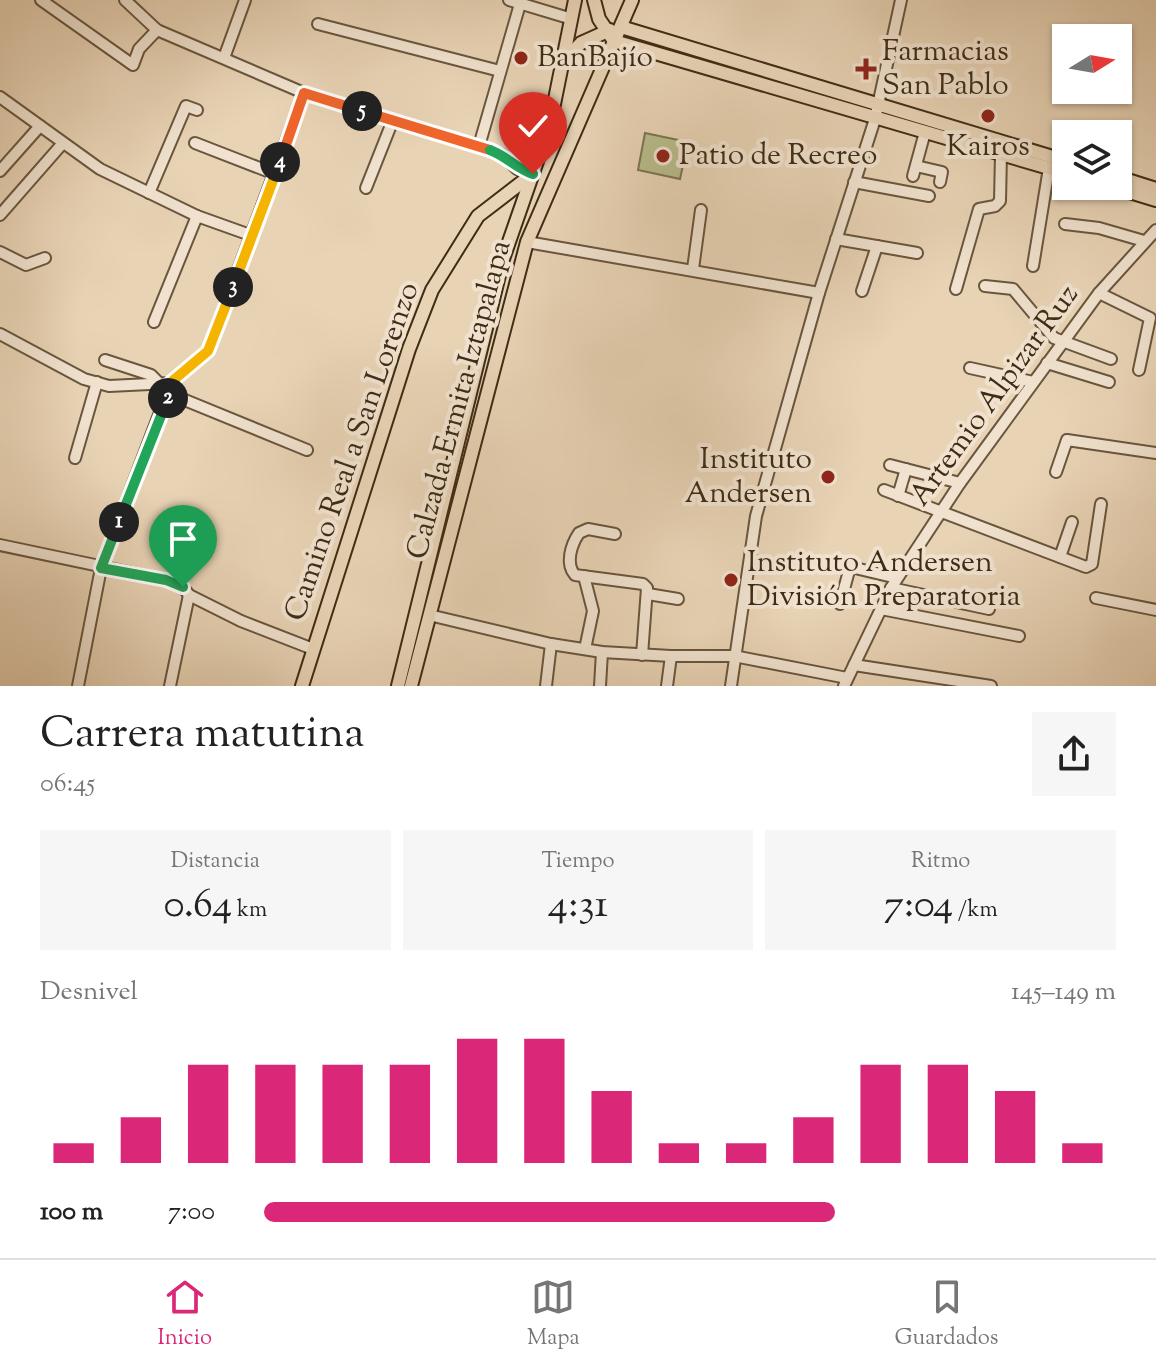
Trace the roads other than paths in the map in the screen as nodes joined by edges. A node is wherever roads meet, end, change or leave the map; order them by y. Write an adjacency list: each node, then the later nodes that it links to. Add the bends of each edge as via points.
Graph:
1 (41, 0): 13 (street, via 133,65 139,49)
2 (125, 0): 13 (street)
3 (245, 0): 16 (street)
4 (509, 0): 9 (street)
5 (575, 0): 10 (main road, Calzada Ermita Iztapalapa)
6 (594, 0): 14 (main road)
7 (632, 0): 12 (main road)
8 (901, 0): 22 (street)
9 (520, 4): 10 (street); 18 (street)
10 (572, 19): 19 (main road, Calzada Ermita Iztapalapa)
11 (318, 24): 18 (street)
12 (621, 27): 14 (main road); 15 (main road)
13 (157, 30): 16 (street)
14 (610, 36): 17 (main road); 19 (main road, via 576,47); 55 (main road, Calzada Ermita Iztapalapa)
15 (688, 49): 17 (main road); 22 (main road)
16 (224, 58): 20 (street)
17 (684, 63): 24 (main road)
18 (500, 71): 30 (street)
19 (560, 71): 37 (main road, Calzada Ermita Iztapalapa)
20 (304, 93): 25 (street); 36 (street)
21 (3, 103): 26 (street)
22 (879, 104): 24 (street); 32 (main road)
23 (197, 110): 43 (street, via 186,106)
24 (875, 119): 27 (main road); 39 (street)
25 (393, 120): 30 (street); 41 (street)
26 (40, 126): 28 (street); 35 (street)
27 (925, 132): 31 (main road); 40 (street, via 914,171 942,172)
28 (63, 143): 43 (street); 48 (street)
29 (195, 143): 36 (street)
30 (479, 146): 37 (street)
31 (1001, 154): 33 (main road); 63 (street, via 999,205 979,209)
32 (1052, 157)
33 (1049, 168): 34 (main road); 60 (street)
34 (1052, 169)
35 (0, 171)
36 (275, 174): 52 (street)
37 (533, 174): 111 (main road, Camino Real a San Lorenzo, via 478,216 432,290); 122 (main road, Calzada Ermita Iztapalapa, via 503,259)
38 (1132, 181): 42 (main road)
39 (854, 182): 45 (street); 53 (street)
40 (940, 182)
41 (366, 188)
42 (1156, 189)
43 (149, 193): 49 (street)
44 (1132, 193): 46 (main road)
45 (929, 196)
46 (1156, 200)
47 (701, 210): 61 (street)
48 (0, 215)
49 (197, 216): 52 (street); 67 (street)
50 (1065, 224): 54 (street)
51 (1156, 230): 54 (street, Artemio Alpizar Ruz)
52 (253, 236): 79 (street, via 208,351)
53 (836, 239): 56 (street); 65 (street)
54 (1144, 241): 66 (street, Artemio Alpizar Ruz)
55 (527, 242): 61 (street); 108 (main road, Calzada Ermita Iztapalapa)
56 (877, 246): 58 (street); 64 (street)
57 (0, 252): 59 (street, via 26,265)
58 (917, 253)
59 (45, 258)
60 (1033, 266)
61 (693, 269): 65 (street)
62 (985, 286): 69 (street, via 1013,289)
63 (956, 289)
64 (862, 291)
65 (819, 293): 116 (street, via 756,516)
66 (1099, 293): 69 (street, Artemio Alpizar Ruz); 74 (street, via 1150,318)
67 (154, 322)
68 (0, 334): 75 (street)
69 (1062, 342): 70 (street); 72 (street, Artemio Alpizar Ruz)
70 (1111, 359)
71 (105, 360): 76 (street)
72 (1047, 363): 77 (street, Artemio Alpizar Ruz); 78 (street)
73 (970, 368): 77 (street)
74 (1139, 370)
75 (97, 382): 76 (street); 82 (street)
76 (158, 382): 79 (street)
77 (1033, 382): 86 (street, Artemio Alpizar Ruz)
78 (1109, 382)
79 (170, 388): 80 (street); 97 (street)
80 (307, 450)
81 (1156, 453): 85 (street, via 1067,440)
82 (75, 458)
83 (890, 465): 84 (street)
84 (906, 469): 86 (street); 88 (street)
85 (1056, 472)
86 (960, 483): 90 (street, Artemio Alpizar Ruz)
87 (884, 490): 88 (street)
88 (898, 496): 90 (street)
89 (1101, 504): 94 (street, via 1092,564 1086,567)
90 (941, 511): 94 (street); 99 (street, Artemio Alpizar Ruz)
91 (1072, 522): 94 (street)
92 (615, 534): 98 (street, via 588,529 579,533 570,569)
93 (0, 545): 97 (street)
94 (1060, 557)
95 (834, 563): 96 (street)
96 (850, 567): 99 (street); 104 (street)
97 (101, 568): 101 (street, via 166,580); 119 (street)
98 (584, 576): 100 (street, via 643,584); 112 (street, via 593,611)
99 (894, 583): 105 (street, Artemio Alpizar Ruz); 106 (street)
100 (648, 594): 103 (street); 114 (street)
101 (189, 595): 111 (street); 120 (street)
102 (1096, 598): 107 (street)
103 (678, 599)
104 (840, 604)
105 (881, 609): 109 (street); 117 (street, Artemio Alpizar Ruz)
106 (989, 609)
107 (1156, 610)
108 (429, 615): 110 (street); 123 (main road, Calzada Ermita Iztapalapa)
109 (1019, 636)
110 (551, 644): 112 (street); 124 (street)
111 (313, 649): 121 (main road, Camino Real a San Lorenzo)
112 (585, 649): 113 (street)
113 (602, 652): 114 (street); 125 (street)
114 (642, 655): 115 (street)
115 (671, 656): 116 (street); 126 (street)
116 (734, 656): 118 (street); 127 (street)
117 (854, 665): 118 (street, Artemio Alpizar Ruz); 128 (street)
118 (846, 682)
119 (78, 686)
120 (170, 686)
121 (302, 686)
122 (398, 686)
123 (411, 686)
124 (541, 686)
125 (600, 686)
126 (667, 686)
127 (731, 686)
128 (991, 686)

